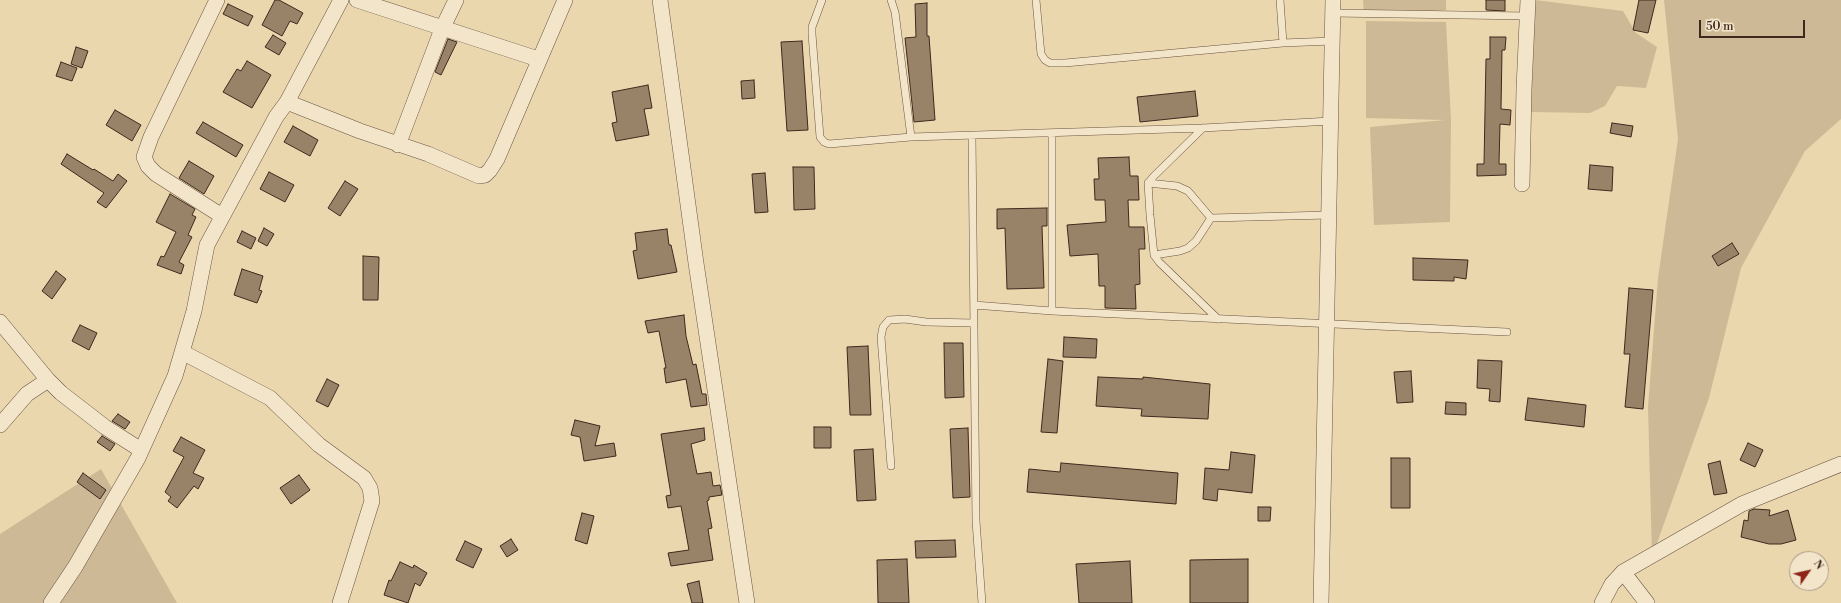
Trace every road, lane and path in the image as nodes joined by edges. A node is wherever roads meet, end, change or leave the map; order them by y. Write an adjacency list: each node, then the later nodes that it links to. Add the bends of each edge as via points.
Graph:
1 (217, 0): 28 (street, via 144,156 148,166 156,174)
2 (341, 0): 18 (street)
3 (357, 0): 14 (street)
4 (456, 0): 14 (street)
5 (565, 0): 17 (street)
6 (660, 0): 47 (street, via 696,264)
7 (822, 0): 23 (lane, via 812,27 820,137 829,144)
8 (892, 0): 23 (lane)
9 (1036, 0): 16 (lane, via 1041,54 1044,60 1050,63)
10 (1280, 0): 16 (lane)
11 (1528, 0): 13 (street)
12 (1333, 7): 13 (lane); 15 (street)
13 (1528, 16): 26 (street)
14 (442, 29): 17 (street); 24 (street)
15 (1332, 41): 16 (lane); 19 (street)
16 (1284, 43)
17 (538, 59): 24 (street, via 497,159 485,175 479,176 428,154)
18 (287, 102): 24 (street); 28 (street, via 276,117)
19 (1332, 121): 20 (lane); 27 (street)
20 (1203, 128): 21 (lane); 25 (lane)
21 (1052, 133): 22 (lane); 32 (lane)
22 (972, 136): 23 (lane); 31 (lane)
23 (911, 137)
24 (398, 145)
25 (1148, 184): 29 (lane, via 1177,186 1188,191); 30 (lane)
26 (1522, 184)
27 (1329, 215): 29 (lane); 36 (street)
28 (222, 216): 38 (street, via 207,245 194,311)
29 (1211, 218): 30 (lane, via 1196,241 1188,248)
30 (1154, 255): 33 (lane, via 1158,262)
31 (974, 305): 32 (lane); 35 (lane)
32 (1052, 311): 33 (lane)
33 (1218, 319): 36 (lane)
34 (0, 322): 39 (street)
35 (974, 323): 43 (lane, via 905,319 889,320 883,327 881,337); 48 (lane, via 976,521)
36 (1327, 324): 37 (lane); 49 (street)
37 (1507, 332)
38 (182, 352): 41 (street, via 175,376); 46 (street, via 270,398 319,445 364,478 370,488 372,501)
39 (48, 380): 40 (street, via 27,394); 41 (street, via 91,416)
40 (0, 425)
41 (141, 450): 45 (street, via 75,567)
42 (1841, 464): 44 (street, via 1742,504)
43 (891, 466)
44 (1623, 572): 50 (street, via 1612,584); 51 (street)
45 (51, 603)
46 (340, 603)
47 (747, 603)
48 (982, 603)
49 (1321, 603)
50 (1602, 603)
51 (1647, 603)

